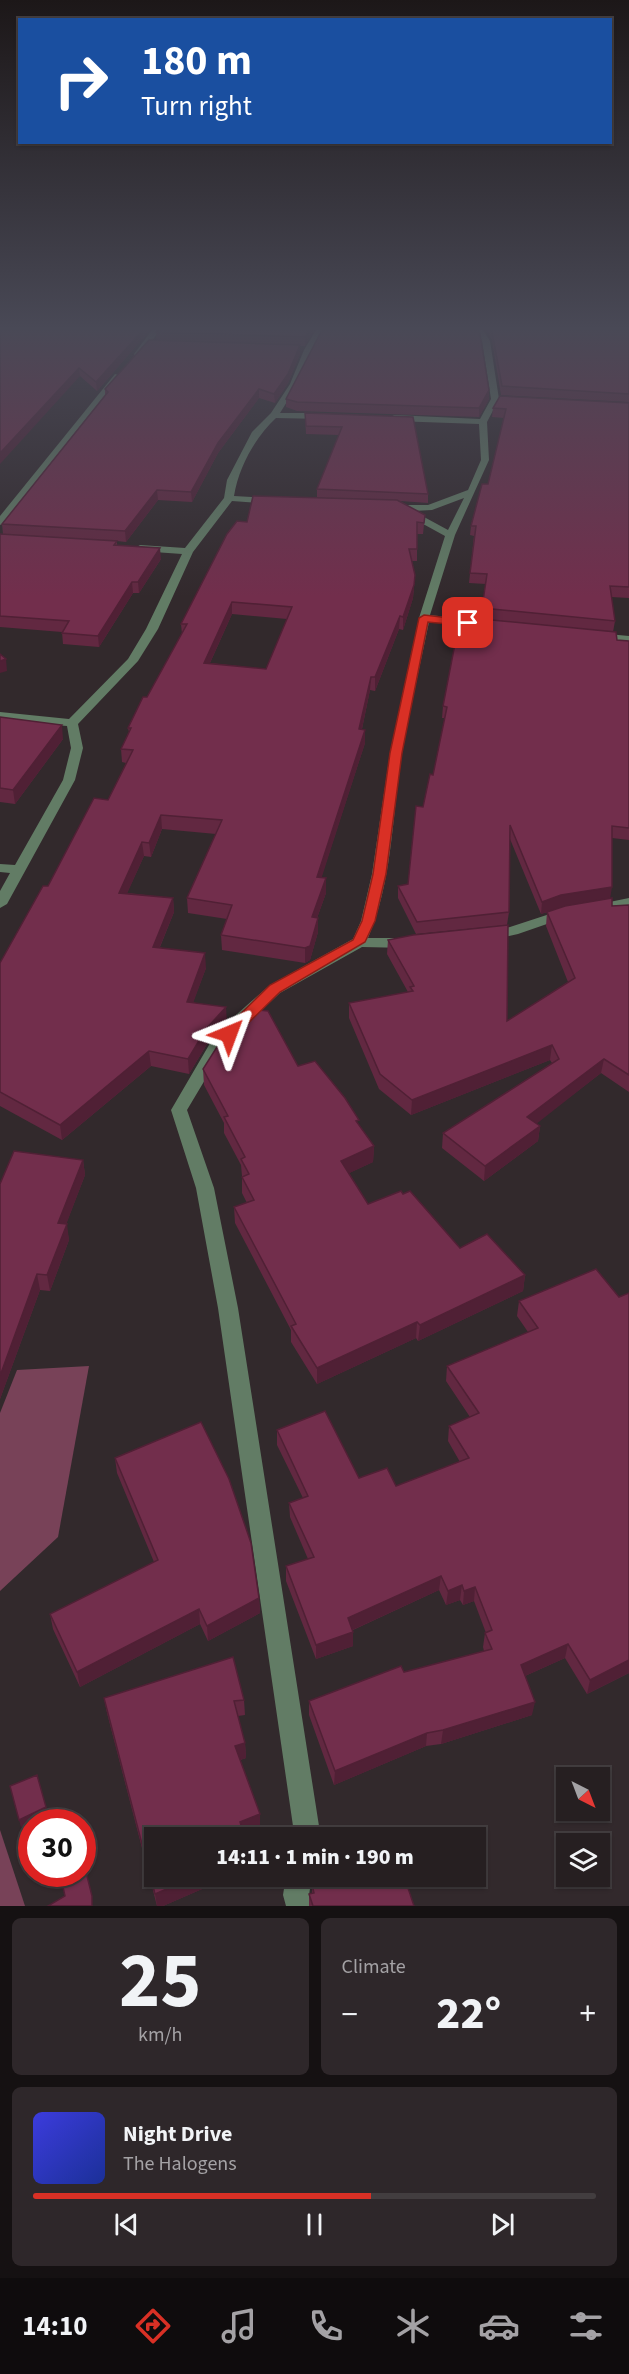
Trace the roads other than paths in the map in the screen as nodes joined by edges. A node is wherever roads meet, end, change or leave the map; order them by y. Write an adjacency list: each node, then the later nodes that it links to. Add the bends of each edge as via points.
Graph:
1 (82, 419): 11 (street)
2 (270, 419): 7 (street, via 256,432 232,480)
3 (410, 419): 5 (street)
4 (485, 419): 5 (street)
5 (483, 422): 6 (street, via 485,460)
6 (472, 492): 10 (street, via 429,508); 12 (street)
7 (229, 498): 8 (street); 14 (street)
8 (286, 501)
9 (377, 507): 10 (street)
10 (399, 508): 12 (street)
11 (0, 522)
12 (450, 535): 15 (street)
13 (129, 548): 14 (street)
14 (188, 551): 20 (street, via 152,630 132,661)
15 (424, 618): 16 (street); 27 (street, via 396,753 379,874)
16 (502, 627)
17 (582, 635): 18 (street)
18 (629, 639)
19 (0, 716): 20 (street)
20 (72, 723): 22 (street, via 77,747 69,780)
21 (0, 868): 22 (street)
22 (21, 870): 24 (street)
23 (629, 902): 25 (street, via 560,914 513,931)
24 (0, 904)
25 (478, 936)
26 (418, 941): 27 (street)
27 (359, 942): 28 (street, via 275,989 251,1011 215,1049 179,1110 205,1188 228,1308)
28 (306, 1827)
29 (297, 1887): 30 (street)
30 (299, 1906)

